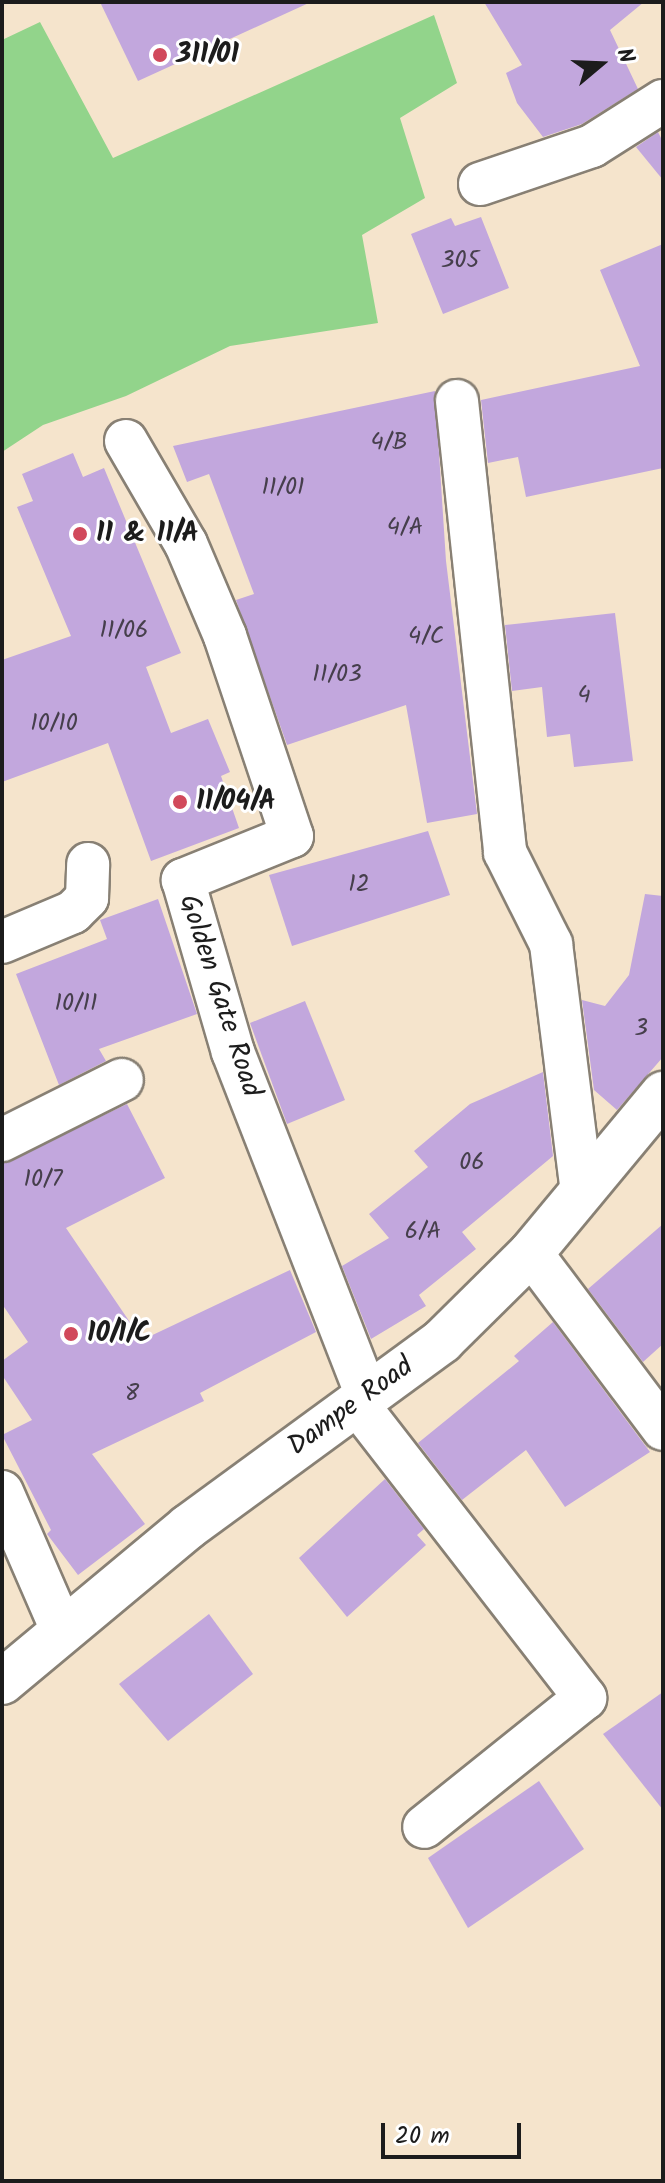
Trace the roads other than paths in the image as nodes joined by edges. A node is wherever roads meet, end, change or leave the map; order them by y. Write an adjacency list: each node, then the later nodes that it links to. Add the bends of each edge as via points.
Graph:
1 (663, 101): 2 (street, via 592,146)
2 (480, 184)
3 (457, 401): 10 (street, via 505,852 551,944)
4 (126, 441): 12 (street, Golden Gate Road, via 186,544 225,636 292,836 183,880 233,1052)
5 (88, 864): 6 (street, via 87,898 73,912)
6 (2, 942)
7 (122, 1080): 9 (street)
8 (663, 1094): 10 (street, Dampe Road)
9 (2, 1140)
10 (582, 1192): 11 (street, Dampe Road)
11 (531, 1253): 12 (street, Dampe Road, via 442,1341); 13 (street)
12 (363, 1402): 15 (street, Dampe Road, via 188,1527); 17 (street, via 585,1698)
13 (663, 1429)
14 (2, 1492): 15 (street)
15 (62, 1630): 16 (street, Dampe Road)
16 (2, 1682)
17 (424, 1827)

